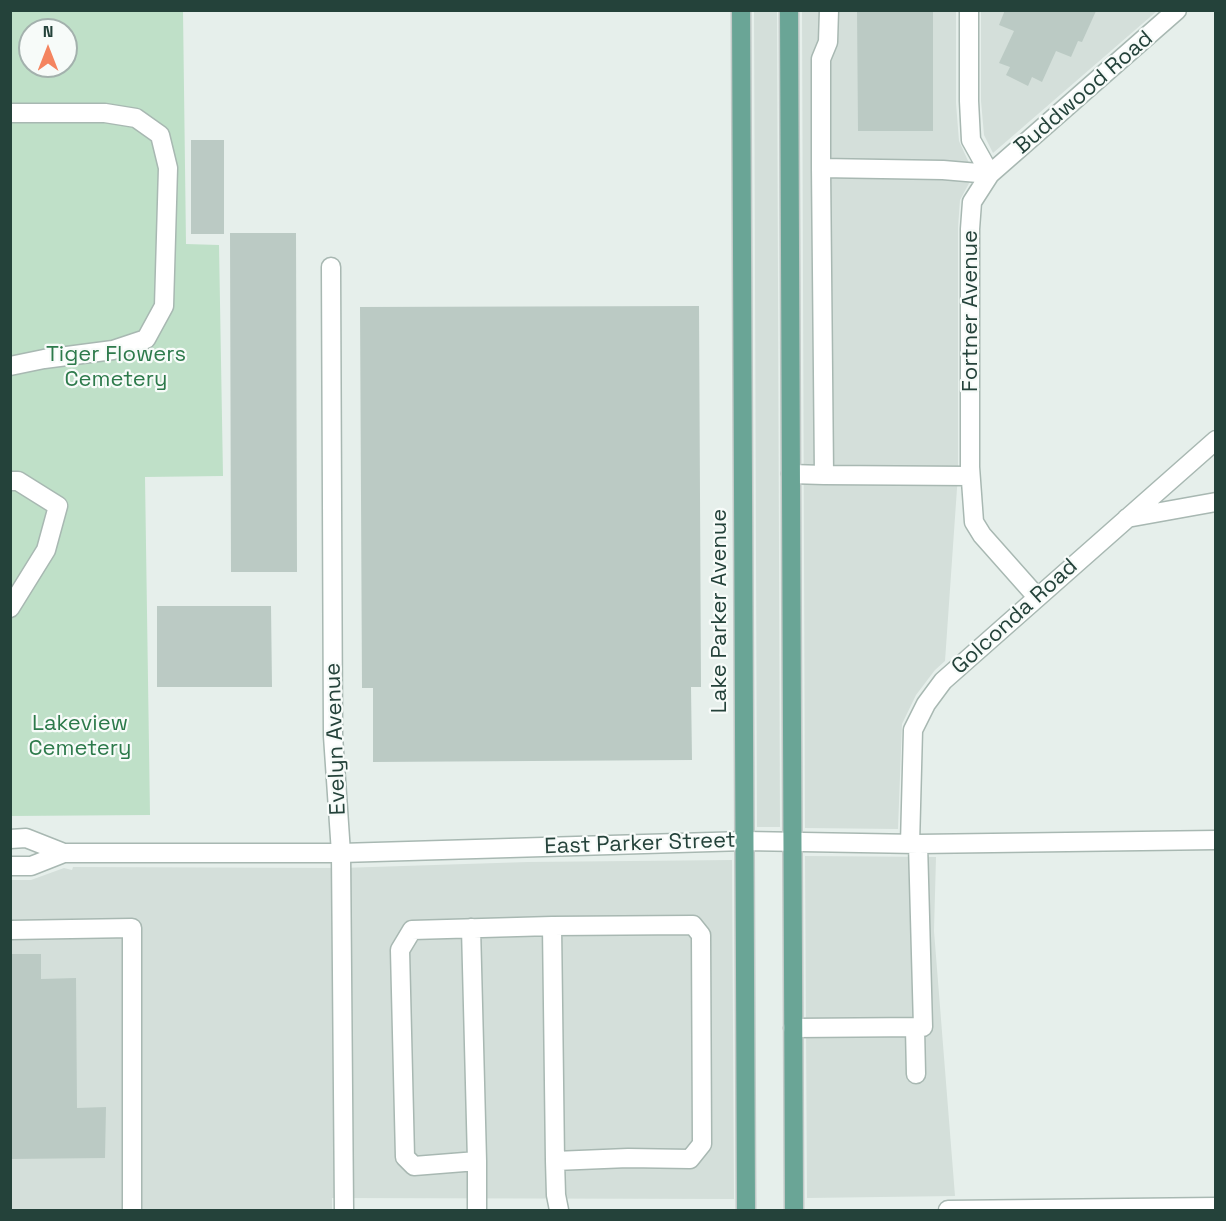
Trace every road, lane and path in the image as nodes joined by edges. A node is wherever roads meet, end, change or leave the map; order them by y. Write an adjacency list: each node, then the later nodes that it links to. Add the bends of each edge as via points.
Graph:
1 (741, 10): 22 (main road, Lake Parker Avenue)
2 (789, 10): 12 (main road)
3 (829, 10): 7 (street, via 828,42 821,59)
4 (969, 10): 8 (street, via 971,140)
5 (1178, 10): 8 (street, Buddwood Road)
6 (10, 113): 10 (street, via 105,113 136,118 160,135 168,168 164,306 146,339 113,350)
7 (821, 168): 8 (street); 13 (street)
8 (990, 174): 14 (street, Fortner Avenue, via 972,202 970,229)
9 (330, 267): 26 (street, Evelyn Avenue, via 333,736)
10 (10, 366)
11 (1215, 440): 17 (street, Golconda Road)
12 (791, 474): 13 (street); 23 (main road)
13 (824, 475): 14 (street)
14 (970, 476): 18 (street, Fortner Avenue, via 974,522)
15 (10, 481): 19 (street, via 18,481 58,506 46,550)
16 (1215, 502): 17 (street)
17 (1127, 518): 18 (street, Golconda Road)
18 (1037, 597): 24 (street, Golconda Road, via 943,681 913,730)
19 (10, 608)
20 (10, 838): 25 (street, East Parker Street, via 26,838)
21 (1215, 840): 24 (street, East Parker Street)
22 (745, 841): 23 (street, East Parker Street); 26 (street, East Parker Street); 41 (main road, Lake Parker Avenue)
23 (792, 842): 24 (street, East Parker Street); 31 (main road)
24 (914, 844): 32 (street, Golconda Road, via 923,1027)
25 (64, 853): 26 (street, East Parker Street); 27 (street, East Parker Street, via 31,866)
26 (341, 854): 38 (street, Evelyn Avenue)
27 (10, 866)
28 (552, 926): 29 (street); 35 (street); 35 (street, via 693,925 701,935 702,1144 690,1159)
29 (471, 928): 34 (street); 34 (street, via 412,930 400,950 405,1156 414,1166)
30 (10, 930): 37 (street, via 132,928)
31 (793, 1028): 32 (street); 42 (main road)
32 (915, 1028): 33 (street)
33 (916, 1074)
34 (477, 1161): 39 (street)
35 (555, 1161): 40 (street)
36 (1215, 1207): 43 (street)
37 (132, 1210)
38 (344, 1210)
39 (477, 1210)
40 (559, 1210)
41 (746, 1210)
42 (794, 1210)
43 (948, 1210)

